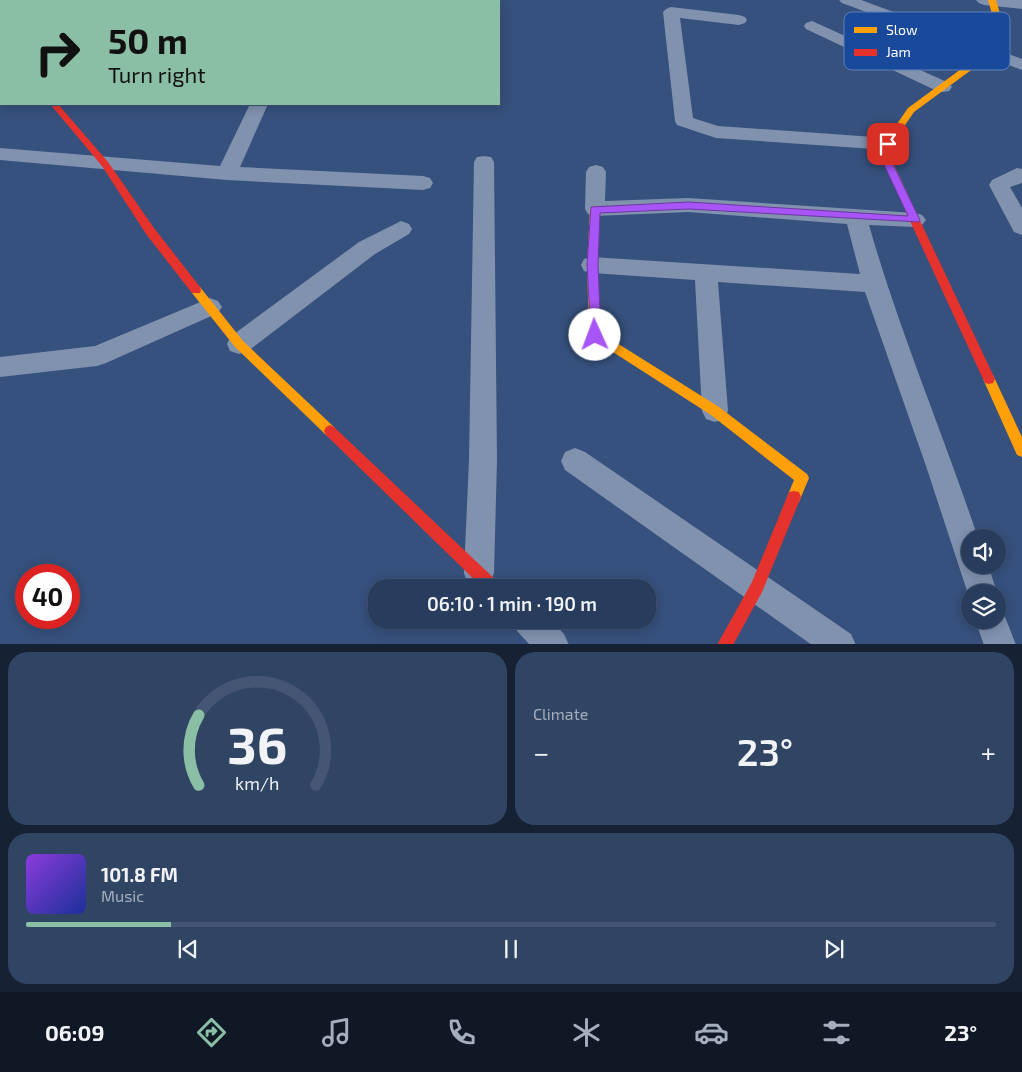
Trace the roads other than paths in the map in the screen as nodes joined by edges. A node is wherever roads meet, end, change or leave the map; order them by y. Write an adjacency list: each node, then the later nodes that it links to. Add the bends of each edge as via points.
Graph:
1 (847, 0): 4 (street)
2 (989, 0): 3 (street); 5 (street)
3 (1022, 4)
4 (880, 12)
5 (994, 12)
6 (739, 20): 16 (street, via 671,12 684,121 716,132)
7 (812, 26): 8 (street)
8 (844, 41)
9 (1010, 60): 10 (street)
10 (1022, 65)
11 (906, 70): 13 (street)
12 (966, 70): 13 (street)
13 (943, 87): 16 (street, via 911,110)
14 (55, 105): 19 (street)
15 (259, 105): 21 (street)
16 (888, 144): 26 (street, via 884,154)
17 (0, 154): 19 (street)
18 (484, 162): 40 (street)
19 (105, 164): 21 (street); 32 (street, via 150,231)
20 (596, 172): 24 (street)
21 (227, 173): 23 (street)
22 (1022, 176): 27 (street, via 1017,175 999,185)
23 (422, 183)
24 (595, 209): 25 (street, via 688,205); 29 (street)
25 (856, 217): 26 (street); 31 (street)
26 (915, 220): 36 (street)
27 (1022, 227)
28 (401, 229): 33 (street, via 367,248)
29 (592, 265): 30 (street); 35 (street, via 595,335)
30 (706, 274): 31 (street); 35 (street)
31 (874, 284): 38 (street)
32 (210, 307): 33 (street); 34 (street, via 98,356)
33 (239, 344): 39 (street)
34 (0, 368)
35 (715, 412): 41 (street, via 802,478)
36 (1022, 451)
37 (575, 461): 41 (street)
38 (961, 530)
39 (485, 579)
40 (486, 579)
41 (757, 587): 45 (street); 46 (street)
42 (537, 629): 44 (street)
43 (994, 629): 47 (street)
44 (553, 644)
45 (724, 644)
46 (840, 644)
47 (1000, 644)

